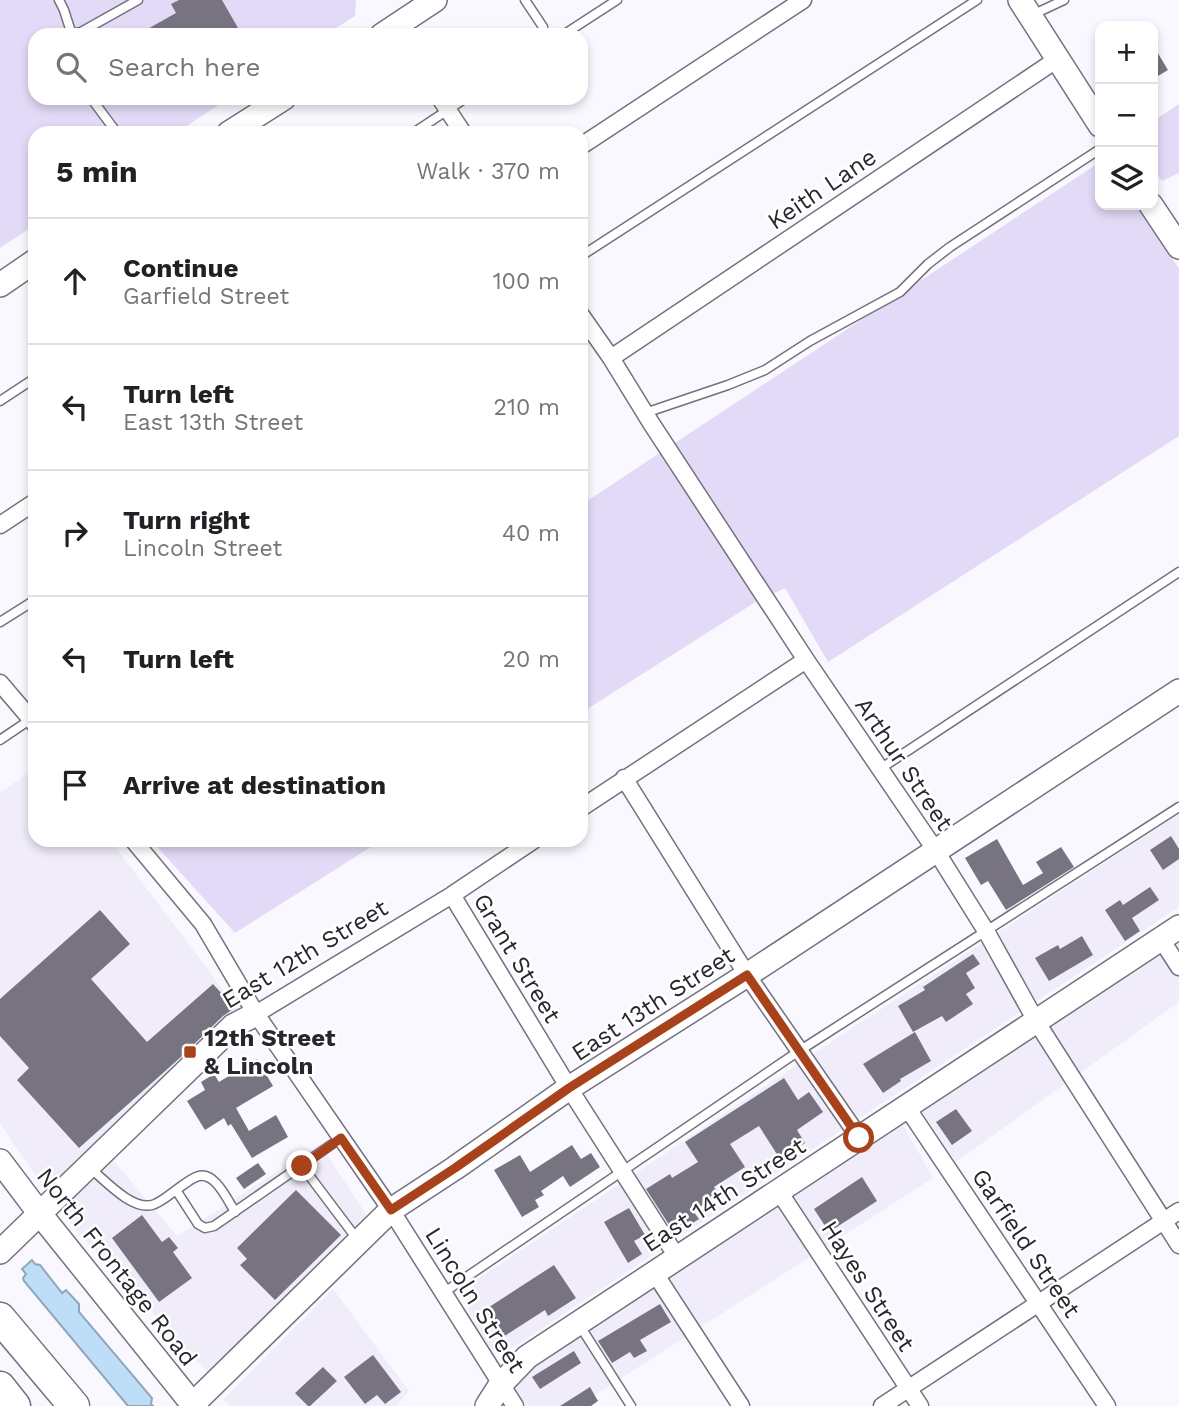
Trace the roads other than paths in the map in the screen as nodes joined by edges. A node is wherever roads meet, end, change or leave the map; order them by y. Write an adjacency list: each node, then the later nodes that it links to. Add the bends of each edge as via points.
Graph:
1 (59, 0): 11 (lane)
2 (138, 0): 12 (lane)
3 (435, 0): 13 (street)
4 (525, 0): 10 (lane)
5 (617, 0): 14 (lane)
6 (803, 0): 25 (street)
7 (977, 0): 29 (lane)
8 (1064, 0): 9 (lane)
9 (1025, 8): 15 (street)
10 (543, 27)
11 (69, 28)
12 (88, 28)
13 (398, 28)
14 (575, 28)
15 (1059, 58): 20 (street); 33 (street, Keith Lane)
16 (96, 105): 21 (lane)
17 (273, 105): 22 (street)
18 (443, 105): 23 (lane)
19 (445, 105): 24 (street)
20 (1095, 117)
21 (112, 126)
22 (240, 126)
23 (420, 126)
24 (458, 126)
25 (588, 141)
26 (1095, 152): 36 (lane, via 950,247 900,292 765,370)
27 (1154, 210): 28 (street)
28 (1179, 246)
29 (588, 251)
30 (28, 266): 31 (street)
31 (0, 285)
32 (588, 324): 33 (street, Arthur Street)
33 (611, 358): 36 (street, Arthur Street)
34 (28, 383): 35 (lane)
35 (0, 401)
36 (645, 412): 42 (street, Arthur Street)
37 (28, 507): 38 (street)
38 (0, 525)
39 (1179, 572): 48 (lane)
40 (28, 604): 41 (lane)
41 (0, 622)
42 (806, 660): 48 (street, Arthur Street); 49 (street)
43 (0, 683): 45 (street)
44 (1179, 691): 54 (street, East 13th Street)
45 (28, 716)
46 (28, 725): 47 (lane)
47 (0, 740)
48 (880, 769): 54 (street, Arthur Street)
49 (624, 778): 50 (street); 59 (street)
50 (588, 803)
51 (1179, 807): 56 (lane)
52 (138, 847): 60 (street, Lincoln Street, via 203,924)
53 (524, 847): 55 (street, East 12th Street)
54 (936, 851): 56 (street, Arthur Street); 59 (street, East 13th Street)
55 (452, 895): 60 (street, East 12th Street); 63 (street, Grant Street)
56 (986, 931): 61 (street, Arthur Street); 62 (lane)
57 (1170, 933): 58 (street); 61 (street, East 14th Street)
58 (1179, 967)
59 (747, 975): 62 (street); 63 (street, East 13th Street)
60 (256, 1014): 65 (street, Lincoln Street); 69 (street, East 12th Street, via 233,1026)
61 (1036, 1021): 64 (street, East 14th Street); 77 (street, Arthur Street)
62 (799, 1051): 66 (street); 70 (lane)
63 (569, 1088): 70 (street, Grant Street); 73 (street, East 13th Street)
64 (906, 1106): 66 (street, East 14th Street); 84 (street, Garfield Street)
65 (341, 1138): 68 (lane); 73 (street, Lincoln Street)
66 (859, 1138): 72 (street, East 14th Street)
67 (0, 1161): 76 (street, North Frontage Road)
68 (302, 1166): 75 (lane); 78 (lane)
69 (89, 1167): 71 (lane, via 140,1205 153,1205); 76 (street, East 12th Street)
70 (622, 1171): 81 (street, Grant Street); 83 (lane)
71 (176, 1190): 75 (lane, via 206,1175); 75 (lane, via 205,1228)
72 (778, 1190): 81 (street, East 14th Street); 89 (street, Hayes Street)
73 (391, 1210): 78 (street, East 13th Street); 83 (street, Lincoln Street)
74 (1179, 1211): 77 (street)
75 (235, 1212)
76 (40, 1214): 80 (street, East 12th Street); 90 (street, North Frontage Road)
77 (1163, 1221): 79 (street, Arthur Street); 84 (street)
78 (359, 1242): 90 (street, East 13th Street)
79 (1179, 1245)
80 (0, 1252)
81 (677, 1257): 82 (street, East 14th Street)
82 (654, 1272): 86 (street, East 14th Street); 96 (street)
83 (443, 1293): 87 (street, Lincoln Street)
84 (1038, 1303): 89 (street); 99 (street, Garfield Street)
85 (0, 1318): 92 (highway)
86 (578, 1322): 87 (street, East 14th Street, via 527,1357); 95 (lane)
87 (501, 1384): 93 (street, East 14th Street); 94 (street, Lincoln Street)
88 (0, 1387): 91 (highway)
89 (908, 1388): 97 (street); 98 (street, Hayes Street)
90 (193, 1405)
91 (16, 1406)
92 (74, 1406)
93 (487, 1406)
94 (515, 1406)
95 (631, 1406)
96 (741, 1406)
97 (882, 1406)
98 (920, 1406)
99 (1107, 1406)

